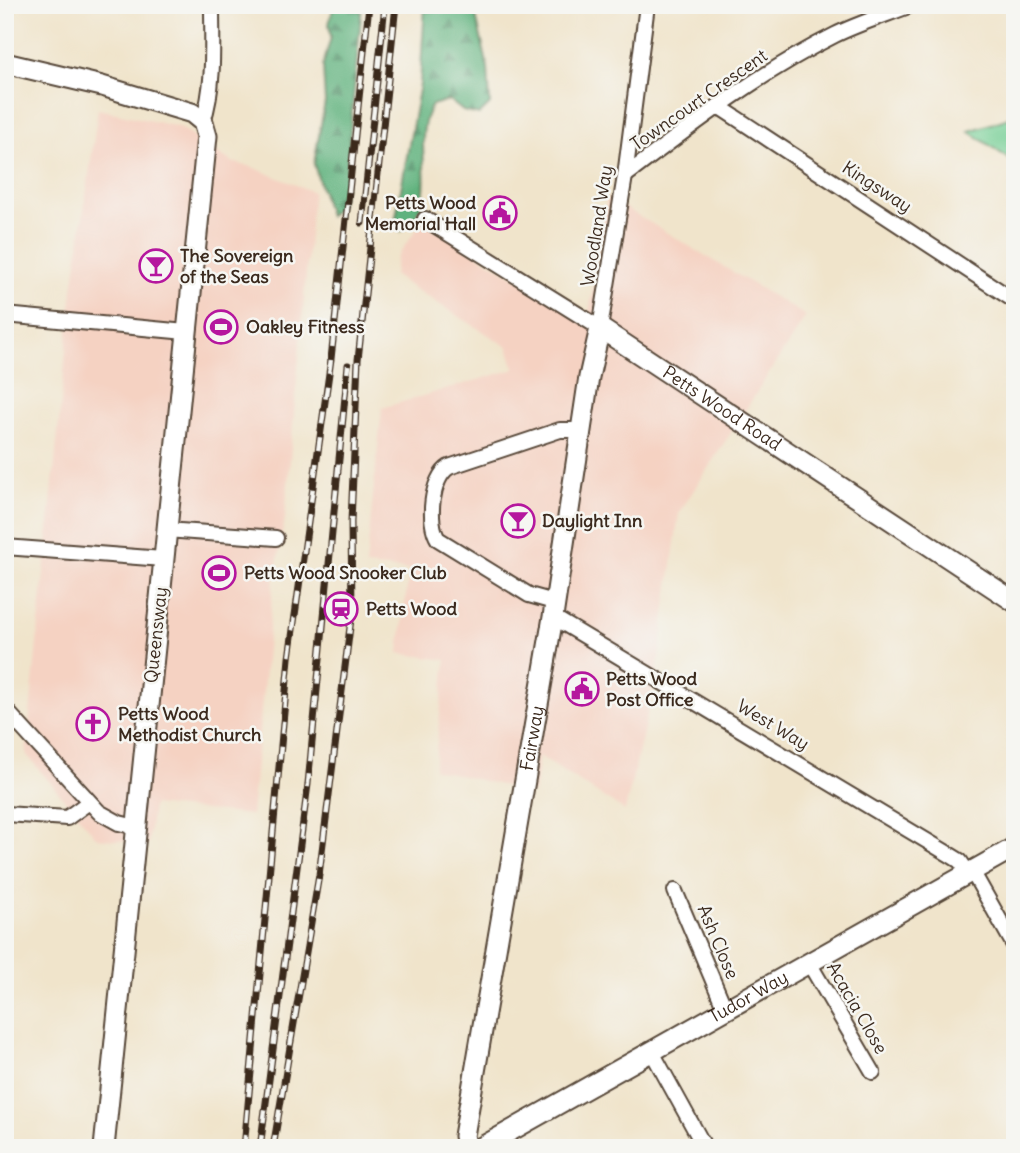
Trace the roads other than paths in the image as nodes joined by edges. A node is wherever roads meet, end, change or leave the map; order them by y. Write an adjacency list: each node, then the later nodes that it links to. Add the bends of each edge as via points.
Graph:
1 (212, 5): 6 (street, via 214,55)
2 (647, 5): 7 (street, Woodland Way)
3 (911, 5): 5 (street, Towncourt Crescent, via 837,34)
4 (5, 63): 6 (street, via 192,113)
5 (718, 106): 7 (street, Towncourt Crescent); 9 (street, Kingsway)
6 (203, 122): 12 (street, Queensway, via 207,145)
7 (625, 176): 11 (street, Woodland Way)
8 (425, 219): 11 (street, Petts Wood Road)
9 (1015, 301)
10 (5, 315): 12 (street)
11 (600, 328): 13 (street, Fairway); 18 (street, Petts Wood Road)
12 (186, 332): 14 (street, Queensway)
13 (581, 430): 19 (street, Fairway); 19 (street, West Way, via 560,430 449,467 437,481 431,526 438,538)
14 (166, 530): 15 (street); 17 (street, Queensway)
15 (276, 538)
16 (5, 547): 17 (street)
17 (163, 559): 23 (street, Queensway)
18 (1015, 602)
19 (553, 609): 25 (street, West Way, via 960,861); 34 (street, Fairway, via 464,1136)
20 (5, 709): 21 (street)
21 (89, 802): 22 (street, via 67,818); 23 (street, via 107,818)
22 (5, 814)
23 (136, 827): 33 (street, Queensway)
24 (1015, 847): 25 (street, Tudor Way)
25 (970, 872): 27 (street, West Way); 28 (street, Tudor Way)
26 (675, 891): 29 (street, Ash Close)
27 (1015, 947)
28 (809, 963): 29 (street, Tudor Way); 31 (street, Acacia Close)
29 (725, 1009): 30 (street, Tudor Way)
30 (652, 1052): 32 (street, Tudor Way); 35 (street)
31 (873, 1072)
32 (490, 1146)
33 (104, 1148)
34 (467, 1148)
35 (705, 1148)

